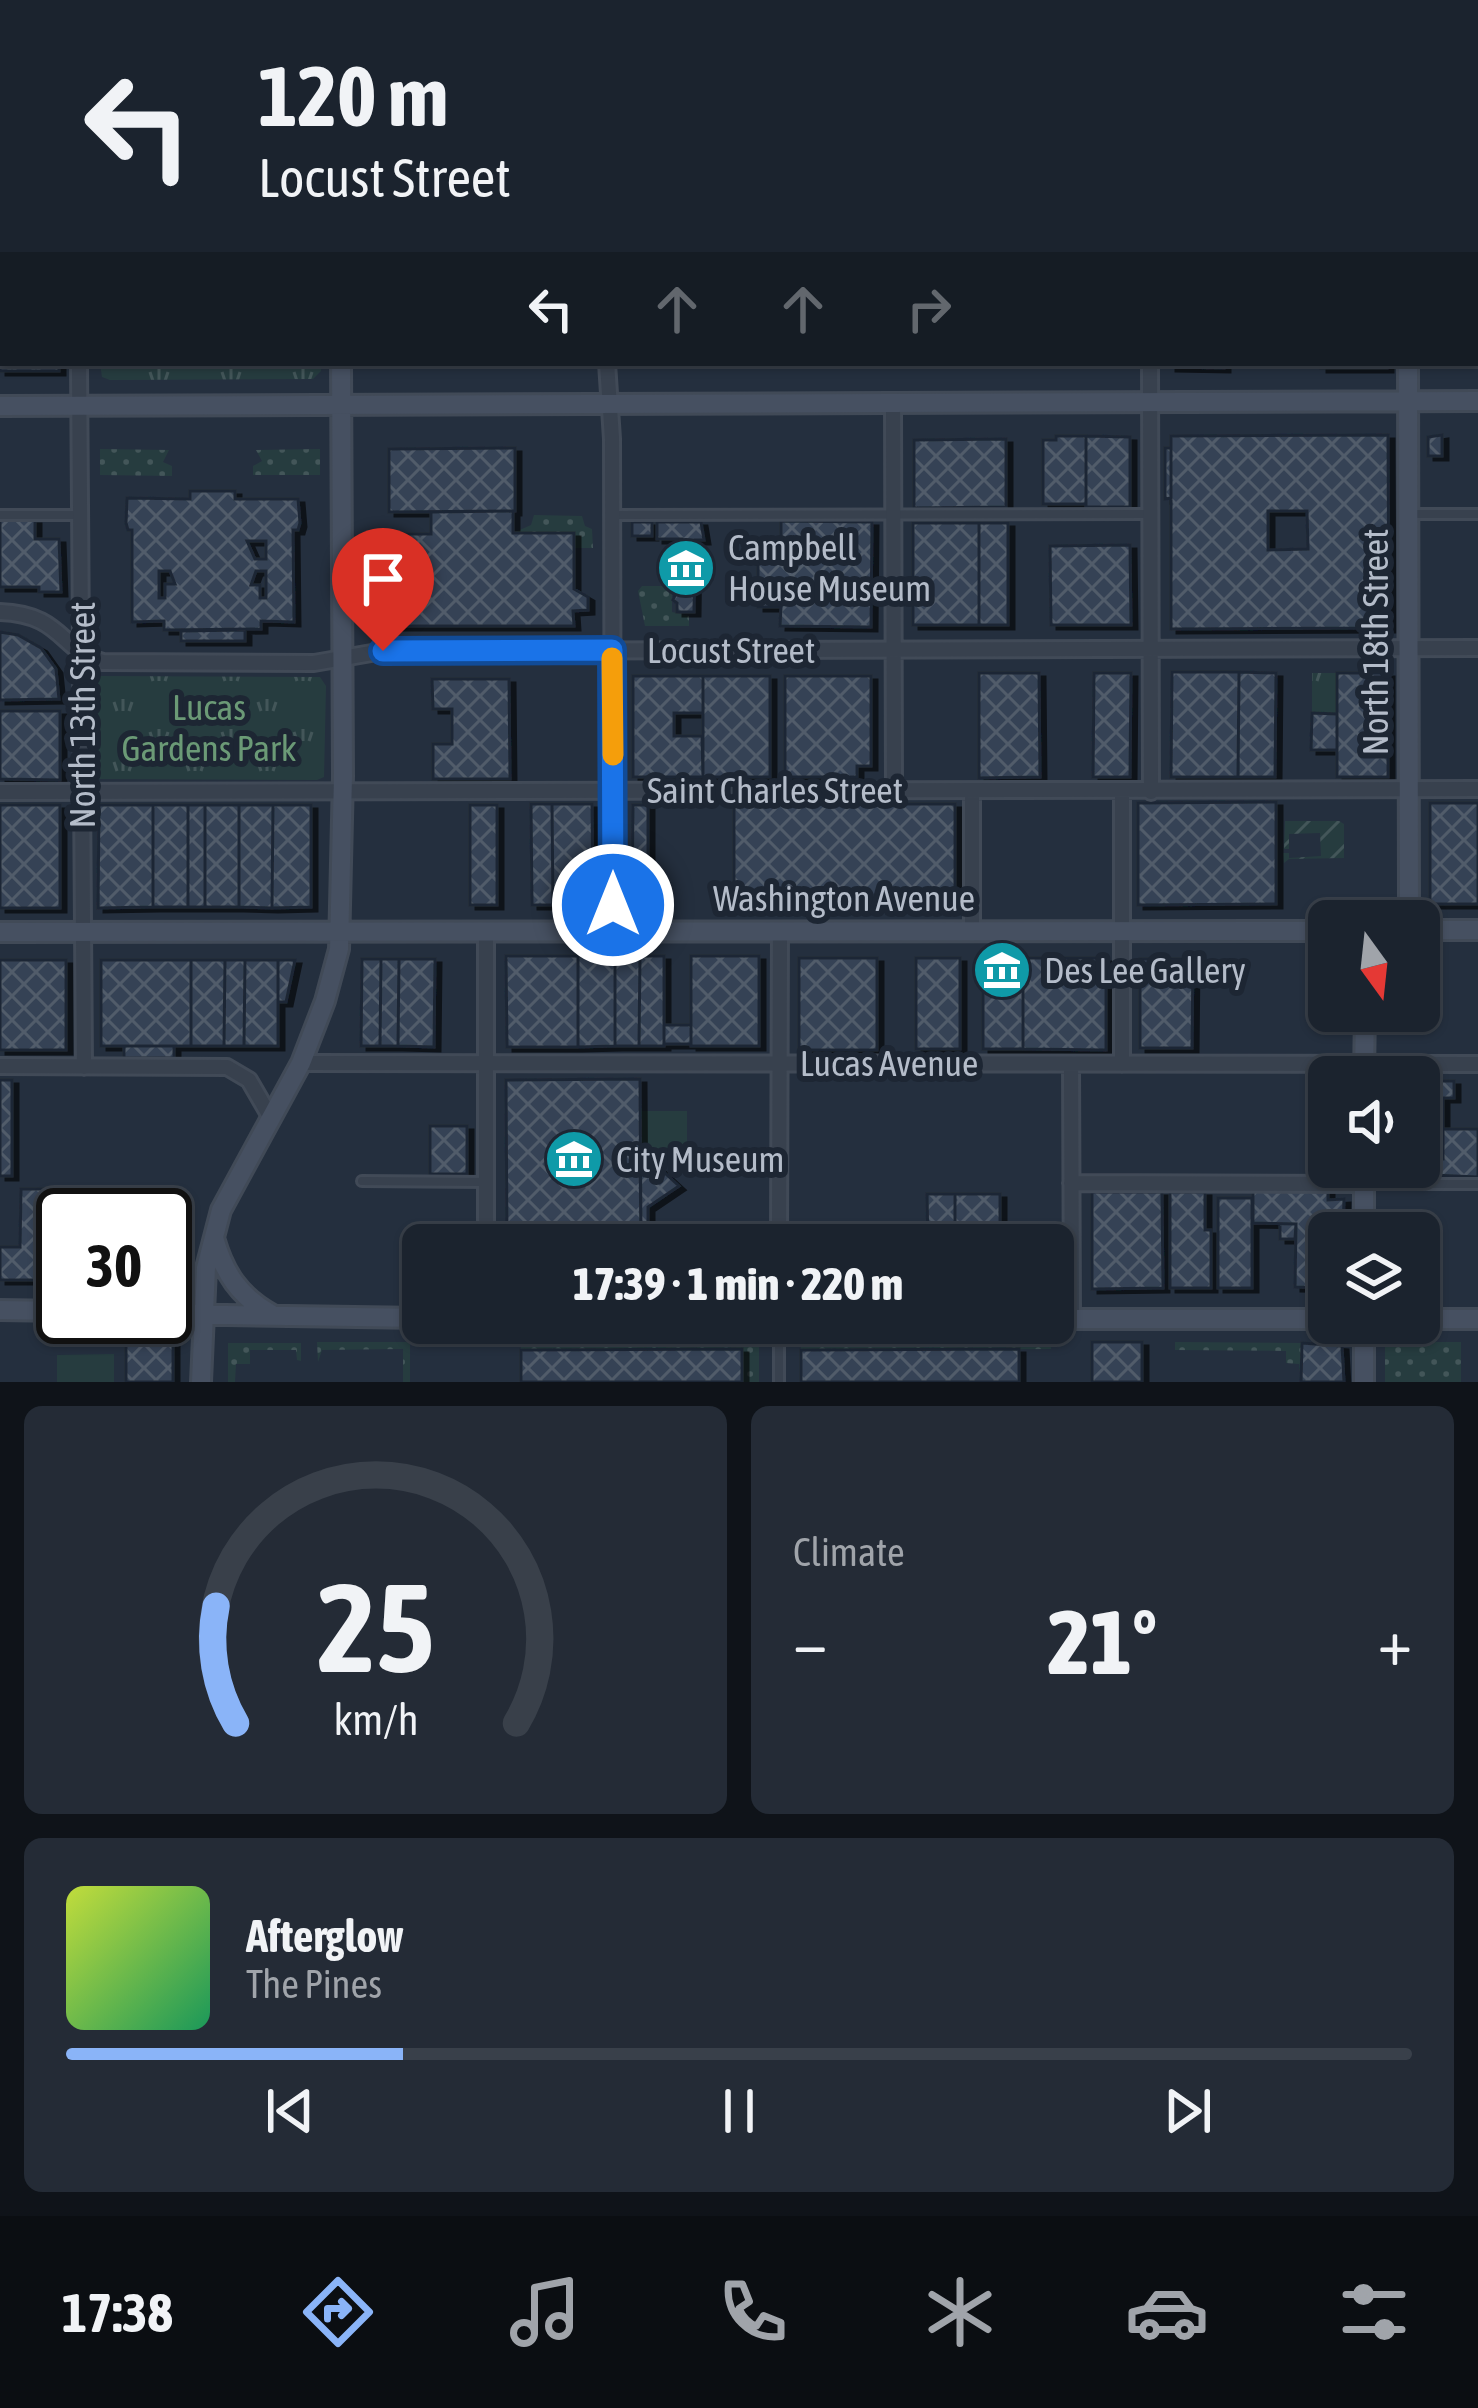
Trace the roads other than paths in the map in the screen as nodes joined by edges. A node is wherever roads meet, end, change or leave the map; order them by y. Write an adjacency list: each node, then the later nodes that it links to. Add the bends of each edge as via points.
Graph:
1 (80, 366): 11 (street, North 13th Street)
2 (340, 366): 12 (main road)
3 (607, 366): 9 (street)
4 (1150, 366): 7 (street)
5 (1408, 366): 8 (main road, North 18th Street)
6 (1478, 401): 8 (main road)
7 (1150, 402): 8 (main road); 10 (main road); 15 (street)
8 (1408, 402): 16 (main road, North 18th Street)
9 (609, 404): 10 (main road); 12 (main road); 20 (street)
10 (893, 404): 14 (street)
11 (80, 405): 12 (main road); 13 (main road); 19 (street, North 13th Street)
12 (340, 405): 28 (main road)
13 (0, 406)
14 (893, 514): 15 (lane); 20 (lane); 27 (street)
15 (1150, 514): 24 (street)
16 (1408, 514): 17 (lane); 22 (main road, North 18th Street)
17 (1478, 514)
18 (0, 515): 19 (lane)
19 (80, 515): 25 (street, North 13th Street)
20 (612, 515): 26 (street)
21 (0, 613): 25 (street, Locust Street, via 45,621)
22 (1408, 648): 23 (street, Locust Street); 24 (street, Locust Street); 32 (main road, North 18th Street)
23 (1478, 648)
24 (1150, 649): 27 (street, Locust Street); 37 (street)
25 (81, 650): 28 (street, Locust Street, via 103,662 314,663); 31 (street, North 13th Street)
26 (612, 650): 27 (street, Locust Street); 28 (street, Locust Street); 34 (street)
27 (893, 650): 29 (street)
28 (343, 656): 33 (main road)
29 (894, 789): 34 (street, Saint Charles Street); 38 (street, Saint Charles Street)
30 (1478, 789): 32 (street, Saint Charles Street)
31 (82, 790): 33 (street, Saint Charles Street); 35 (street, Saint Charles Street); 46 (street, North 13th Street)
32 (1408, 790): 37 (street, Saint Charles Street); 39 (main road, North 18th Street)
33 (343, 791): 34 (street, Saint Charles Street); 47 (main road)
34 (613, 791): 49 (street)
35 (0, 792)
36 (1122, 792): 37 (street, Saint Charles Street); 38 (street, Saint Charles Street); 41 (street)
37 (1151, 792)
38 (972, 793): 40 (street)
39 (1406, 900)
40 (972, 931): 41 (main road, Washington Avenue); 50 (main road, Washington Avenue)
41 (1122, 931): 42 (main road, Washington Avenue); 55 (street)
42 (1308, 931)
43 (1440, 931): 44 (main road)
44 (1478, 931)
45 (0, 932): 46 (main road, Washington Avenue)
46 (83, 932): 47 (main road, Washington Avenue); 59 (street, North 13th Street)
47 (340, 932): 48 (main road, Washington Avenue); 51 (main road)
48 (486, 932): 49 (main road, Washington Avenue); 52 (street)
49 (613, 932): 50 (main road, Washington Avenue)
50 (780, 932): 53 (street)
51 (301, 1063): 52 (street, Lucas Avenue); 61 (main road)
52 (486, 1063): 53 (street, Lucas Avenue); 65 (street)
53 (780, 1063): 54 (street, Lucas Avenue); 69 (street)
54 (1071, 1064): 55 (street, Lucas Avenue); 66 (street)
55 (1122, 1064): 60 (street, Lucas Avenue)
56 (1478, 1064): 58 (street, Lucas Avenue)
57 (0, 1066): 59 (street)
58 (1440, 1066)
59 (84, 1067): 61 (street, via 227,1067 249,1080)
60 (1308, 1069)
61 (271, 1118): 71 (main road)
62 (1308, 1177): 66 (street)
63 (362, 1180): 65 (lane)
64 (1440, 1181): 67 (lane)
65 (486, 1182): 68 (street)
66 (1071, 1183): 70 (street)
67 (1478, 1184)
68 (486, 1224)
69 (779, 1224)
70 (1068, 1224)
71 (213, 1235): 75 (main road); 76 (main road, via 233,1284)
72 (0, 1310): 73 (main road)
73 (36, 1311)
74 (192, 1315): 75 (main road)
75 (201, 1315): 76 (main road); 84 (main road)
76 (275, 1316): 77 (main road)
77 (402, 1318)
78 (1074, 1318): 79 (main road)
79 (1308, 1319)
80 (1440, 1319): 81 (main road)
81 (1478, 1319)
82 (779, 1344): 85 (lane)
83 (1364, 1344): 86 (main road)
84 (200, 1382)
85 (779, 1382)
86 (1364, 1382)

